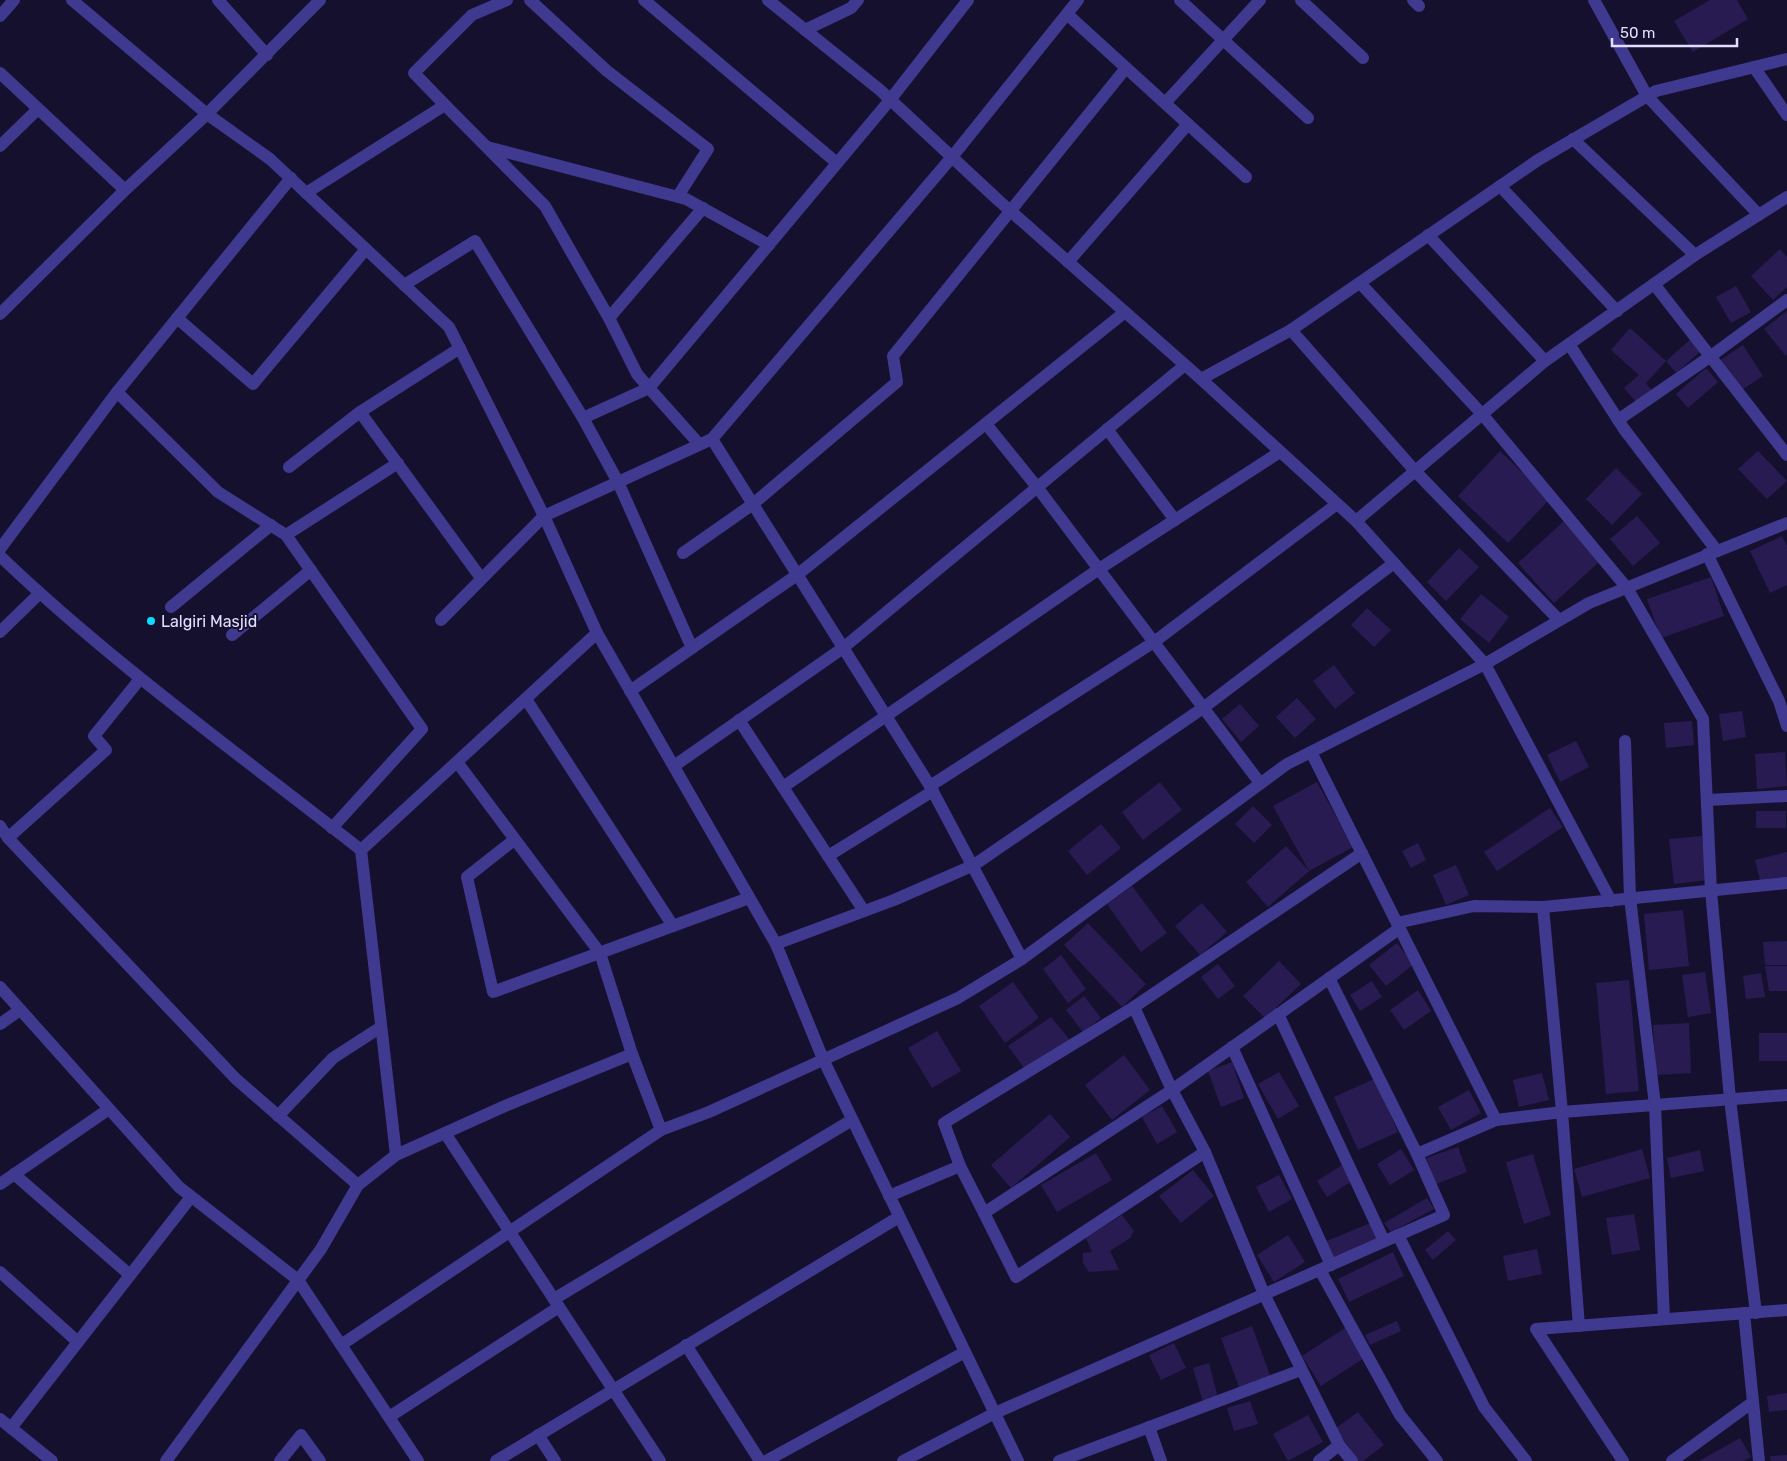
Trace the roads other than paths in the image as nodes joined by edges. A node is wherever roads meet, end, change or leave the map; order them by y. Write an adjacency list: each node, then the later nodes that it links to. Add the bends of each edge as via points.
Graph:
1 (14, 0): 17 (street)
2 (72, 0): 31 (street)
3 (218, 0): 20 (street)
4 (320, 0): 20 (street)
5 (507, 0): 29 (street, via 472,15 414,73)
6 (530, 0): 45 (street, via 607,71 708,150)
7 (644, 0): 39 (street)
8 (768, 0): 18 (street)
9 (858, 0): 18 (street, via 851,8)
10 (968, 0): 27 (street)
11 (1078, 0): 16 (street)
12 (1180, 0): 19 (street)
13 (1260, 0): 19 (street)
14 (1300, 0): 21 (street)
15 (1594, 0): 26 (street)
16 (1067, 14): 24 (street); 38 (street)
17 (0, 16)
18 (805, 30): 27 (street)
19 (1223, 40): 28 (street); 33 (street)
20 (267, 55): 31 (street)
21 (1363, 58)
22 (1787, 59): 23 (street)
23 (1754, 67): 26 (street); 32 (street)
24 (1126, 68): 28 (street); 48 (street)
25 (0, 73): 30 (street)
26 (1647, 96): 35 (street); 49 (street)
27 (890, 100): 38 (street); 39 (street)
28 (1165, 103): 34 (street)
29 (445, 105): 37 (street); 44 (street)
30 (38, 109): 36 (street); 43 (street)
31 (207, 114): 41 (street); 43 (street)
32 (1787, 115)
33 (1308, 118)
34 (1188, 124): 40 (street); 54 (street)
35 (1573, 139): 42 (street); 53 (street)
36 (0, 146)
37 (486, 147): 45 (street); 63 (street, via 545,206)
38 (952, 157): 48 (street); 79 (street)
39 (837, 163): 51 (street)
40 (1246, 177)
41 (291, 178): 44 (street); 62 (street)
42 (1500, 186): 50 (street); 59 (street)
43 (125, 190): 61 (street)
44 (306, 193): 52 (street)
45 (678, 196): 47 (street)
46 (1787, 197): 49 (street)
47 (703, 208): 51 (street); 63 (street)
48 (1010, 211): 54 (street); 88 (street, via 893,356 897,382)
49 (1758, 215): 53 (street)
50 (1428, 235): 55 (street); 68 (street)
51 (769, 245): 71 (street)
52 (366, 249): 57 (street); 62 (street, via 253,384)
53 (1696, 255): 56 (street)
54 (1068, 262): 60 (street)
55 (1360, 283): 64 (street); 74 (street)
56 (1654, 284): 59 (street); 67 (street)
57 (404, 285): 66 (street, via 449,327); 75 (street, via 475,241)
58 (1787, 300): 67 (street)
59 (1617, 311): 65 (street)
60 (1125, 312): 69 (street); 77 (street)
61 (0, 314)
62 (177, 318): 72 (street)
63 (609, 318): 71 (street, via 637,374)
64 (1291, 330): 70 (street); 85 (street)
65 (1569, 344): 68 (street); 76 (street)
66 (460, 348): 73 (street); 90 (street)
67 (1711, 356): 76 (street); 82 (street)
68 (1545, 361): 74 (street)
69 (1185, 365): 70 (street); 78 (street)
70 (1201, 379): 81 (street)
71 (649, 388): 75 (street); 80 (street)
72 (117, 392): 94 (street, via 218,492); 96 (street)
73 (360, 412): 83 (street); 84 (street)
74 (1482, 414): 85 (street); 105 (street)
75 (583, 418): 86 (street)
76 (1618, 420): 97 (street)
77 (986, 424): 87 (street); 103 (street)
78 (1107, 429): 87 (street); 91 (street)
79 (712, 438): 80 (street); 88 (street)
80 (699, 444): 86 (street)
81 (1280, 452): 89 (street); 91 (street)
82 (1787, 455)
83 (398, 463): 95 (street); 104 (street)
84 (289, 467)
85 (1415, 471): 92 (street); 109 (street)
86 (618, 482): 90 (street); 114 (street)
87 (1037, 487): 101 (street); 115 (street)
88 (753, 504): 98 (street); 103 (street)
89 (1337, 504): 92 (street); 113 (street)
90 (544, 516): 104 (street); 111 (street)
91 (1175, 520): 101 (street)
92 (1356, 521): 100 (street)
93 (1787, 523): 97 (street)
94 (271, 526): 95 (street); 107 (street)
95 (286, 535): 102 (street)
96 (0, 549)
97 (1712, 552): 105 (street); 123 (street, via 1779,700)
98 (683, 553)
99 (0, 556): 106 (street)
100 (1394, 563): 116 (street); 120 (street)
101 (1099, 569): 113 (street); 121 (street)
102 (311, 570): 112 (street); 134 (street, via 422,729)
103 (797, 575): 114 (street); 115 (street)
104 (481, 578): 108 (street)
105 (1627, 588): 109 (street, via 1589,603); 132 (street, via 1703,719)
106 (40, 594): 110 (street); 117 (street)
107 (171, 607)
108 (441, 620)
109 (1559, 620): 116 (street)
110 (0, 632)
111 (597, 633): 118 (street); 119 (street)
112 (232, 635)
113 (1154, 642): 120 (street); 130 (street)
114 (692, 648): 118 (street)
115 (843, 648): 121 (street); 122 (street)
116 (1485, 664): 125 (street); 145 (street)
117 (140, 678): 134 (street); 135 (street, via 94,736 106,750)
118 (630, 691): 127 (street)
119 (526, 699): 126 (street); 148 (street)
120 (1203, 708): 128 (street); 140 (street)
121 (886, 716): 129 (street); 130 (street)
122 (740, 720): 127 (street); 129 (street)
123 (1787, 726)
124 (1625, 741): 144 (street)
125 (1311, 752): 128 (street); 138 (street)
126 (457, 762): 136 (street); 137 (street)
127 (674, 766): 143 (street)
128 (1260, 783): 152 (street)
129 (783, 788): 139 (street)
130 (931, 789): 139 (street); 140 (street)
131 (1787, 796): 132 (street)
132 (1708, 800): 142 (street)
133 (0, 826): 135 (street)
134 (332, 828): 137 (street)
135 (8, 838): 169 (street, via 236,1079)
136 (514, 840): 151 (street); 151 (street, via 467,877 493,992)
137 (361, 850): 159 (street)
138 (1362, 852): 149 (street); 155 (street)
139 (828, 856): 147 (street)
140 (974, 865): 147 (street); 152 (street)
141 (1787, 883): 142 (street)
142 (1711, 891): 144 (street); 165 (street)
143 (749, 898): 148 (street); 150 (street)
144 (1630, 898): 145 (street); 166 (street)
145 (1611, 900): 146 (street)
146 (1543, 907): 149 (street, via 1474,906); 168 (street)
147 (864, 911): 150 (street)
148 (673, 926): 151 (street)
149 (1398, 926): 153 (street); 171 (street)
150 (776, 944): 162 (street)
151 (600, 953): 161 (street)
152 (1022, 959): 162 (street, via 958,998)
153 (1329, 978): 157 (street); 175 (street)
154 (0, 987): 156 (street)
155 (1134, 1007): 163 (street); 177 (street, via 944,1123)
156 (20, 1010): 158 (street); 167 (street)
157 (1278, 1014): 160 (street); 187 (street)
158 (0, 1024)
159 (381, 1027): 169 (street, via 333,1058); 176 (street)
160 (1232, 1047): 163 (street); 188 (street)
161 (632, 1054): 172 (street); 173 (street)
162 (823, 1059): 170 (street); 172 (street)
163 (1172, 1090): 174 (street); 183 (street)
164 (1787, 1095): 165 (street)
165 (1730, 1100): 166 (street); 195 (street)
166 (1655, 1105): 168 (street); 196 (street)
167 (109, 1109): 178 (street); 182 (street, via 178,1187)
168 (1562, 1112): 171 (street); 197 (street)
169 (278, 1116): 180 (street)
170 (852, 1120): 181 (street); 193 (street)
171 (1496, 1120): 175 (street)
172 (661, 1130): 185 (street)
173 (445, 1133): 176 (street); 185 (street)
174 (1204, 1152): 183 (street, via 1016,1277); 192 (street)
175 (1417, 1154): 186 (street, via 1444,1215)
176 (396, 1155): 180 (street)
177 (960, 1166): 181 (street); 183 (street)
178 (14, 1174): 179 (street); 190 (street)
179 (0, 1184)
180 (358, 1185): 191 (street, via 321,1249)
181 (889, 1196): 184 (street)
182 (191, 1197): 190 (street); 191 (street)
183 (984, 1213)
184 (899, 1217): 200 (street); 201 (street)
185 (510, 1232): 193 (street); 199 (street)
186 (1398, 1235): 187 (street); 229 (street, via 1484,1407)
187 (1384, 1241): 188 (street)
188 (1325, 1267): 192 (street); 228 (street, via 1400,1415)
189 (0, 1272): 198 (street)
190 (130, 1274): 198 (street)
191 (298, 1280): 199 (street); 213 (street)
192 (1264, 1294): 202 (street); 205 (street)
193 (557, 1303): 203 (street); 206 (street)
194 (1787, 1310): 195 (street)
195 (1750, 1313): 196 (street); 204 (street)
196 (1664, 1319): 197 (street)
197 (1579, 1326): 230 (street, via 1536,1329)
198 (78, 1342): 209 (street)
199 (341, 1345): 206 (street)
200 (686, 1345): 203 (street); 220 (street)
201 (965, 1352): 205 (street); 221 (street)
202 (1301, 1370): 208 (street); 211 (street)
203 (613, 1389): 210 (street); 219 (street)
204 (1753, 1402): 231 (street); 232 (street)
205 (994, 1413): 222 (street); 223 (street)
206 (389, 1417): 216 (street)
207 (0, 1419): 209 (street)
208 (1148, 1427): 224 (street); 225 (street)
209 (11, 1428): 212 (street)
210 (538, 1435): 217 (street); 218 (street)
211 (1339, 1446): 226 (street); 227 (street)
212 (52, 1461)
213 (166, 1461)
214 (280, 1461): 215 (street, via 301,1435)
215 (320, 1461)
216 (418, 1461)
217 (496, 1461)
218 (555, 1461)
219 (660, 1461)
220 (760, 1461)
221 (766, 1461)
222 (904, 1461)
223 (1018, 1461)
224 (1059, 1461)
225 (1161, 1461)
226 (1319, 1461)
227 (1352, 1461)
228 (1437, 1461)
229 (1526, 1461)
230 (1623, 1461)
231 (1672, 1461)
232 (1759, 1461)

